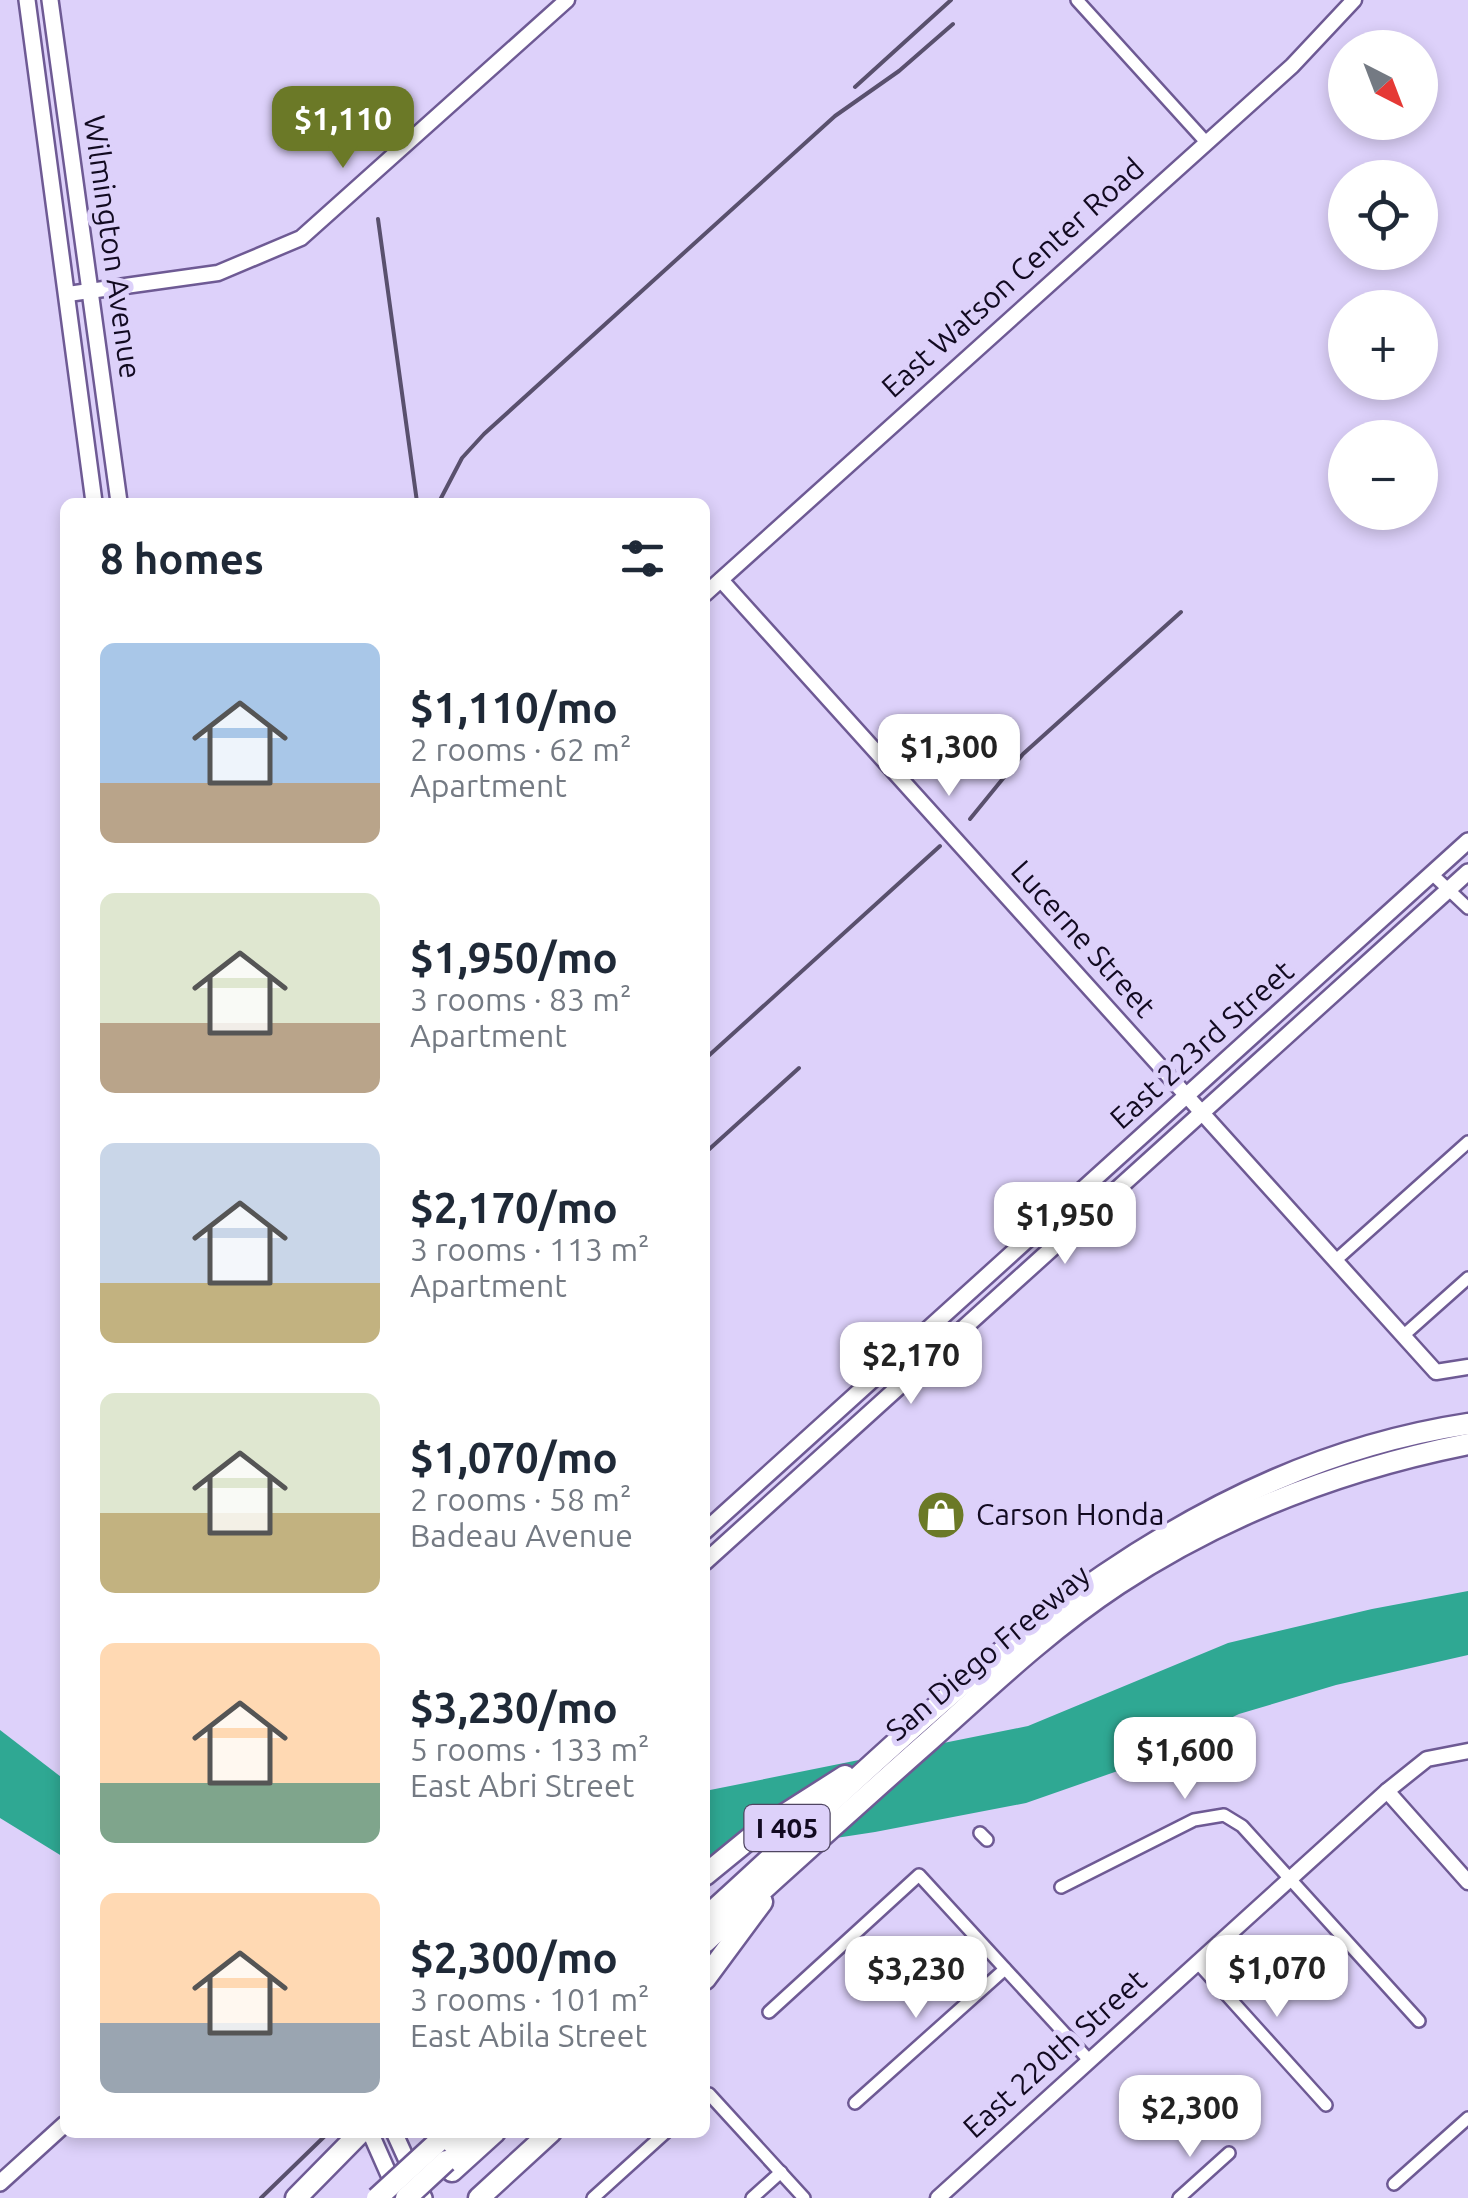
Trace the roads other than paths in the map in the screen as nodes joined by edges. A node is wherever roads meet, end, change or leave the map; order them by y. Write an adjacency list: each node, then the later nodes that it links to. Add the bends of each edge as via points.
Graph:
1 (27, 0): 8 (main road, Wilmington Avenue)
2 (50, 0): 7 (main road, Wilmington Avenue)
3 (567, 0): 7 (street, via 301,238 218,274)
4 (1077, 0): 6 (street)
5 (1354, 0): 6 (street, East Watson Center Road, via 1292,66)
6 (1205, 141): 11 (street, East Watson Center Road)
7 (90, 289): 8 (street); 10 (main road, Wilmington Avenue)
8 (68, 294): 9 (main road, Wilmington Avenue)
9 (94, 498)
10 (118, 498)
11 (722, 580): 12 (street, East Watson Center Road); 18 (street, Lucerne Street)
12 (710, 590)
13 (1468, 841): 15 (main road, East 223rd Street)
14 (1468, 872): 16 (main road, East 223rd Street)
15 (1432, 874): 16 (street); 18 (main road, East 223rd Street)
16 (1448, 890): 17 (street); 19 (main road, East 223rd Street)
17 (1468, 908)
18 (1187, 1096): 19 (street, Lucerne Street); 29 (main road, East 223rd Street)
19 (1202, 1112): 21 (street, Lucerne Street); 30 (main road, East 223rd Street)
20 (1468, 1142): 21 (street)
21 (1336, 1260): 23 (street, Lucerne Street)
22 (1468, 1278): 23 (street)
23 (1404, 1335): 24 (street, via 1436,1372)
24 (1468, 1367)
25 (1468, 1413): 33 (highway, San Diego Freeway / I 405, via 1332,1447 1159,1524 1030,1610)
26 (1468, 1424): 31 (highway, via 1313,1467 1182,1524 1021,1633)
27 (1468, 1433): 31 (highway, via 1345,1463 1198,1524 1080,1596)
28 (1468, 1444): 31 (highway, San Diego Freeway / I 405, via 1340,1476 1173,1550 1117,1584)
29 (710, 1527)
30 (710, 1557)
31 (925, 1731): 35 (highway, San Diego Freeway / I 405); 37 (highway)
32 (1468, 1751): 34 (street, East 220th Street, via 1427,1759)
33 (845, 1776): 36 (highway); 41 (highway, San Diego Freeway / I 405)
34 (1387, 1790): 38 (street, East 220th Street); 39 (street)
35 (787, 1868): 44 (highway, San Diego Freeway / I 405); 47 (highway)
36 (710, 1871)
37 (758, 1874): 42 (highway); 43 (highway)
38 (1290, 1878): 40 (street, via 1224,1815 1209,1816); 45 (street, East 220th Street); 49 (street)
39 (1468, 1882)
40 (1061, 1887)
41 (710, 1896)
42 (710, 1914)
43 (710, 1923)
44 (710, 1937)
45 (1197, 1962): 50 (street, East 220th Street); 53 (street)
46 (1005, 1969): 48 (street, via 919,1875); 50 (street); 52 (street)
47 (710, 1972)
48 (769, 2012)
49 (1420, 2020)
50 (1088, 2060): 76 (street, East 220th Street)
51 (710, 2099): 65 (street)
52 (856, 2104)
53 (1326, 2105)
54 (1468, 2118): 67 (street)
55 (60, 2129): 66 (main road)
56 (355, 2138): 68 (highway)
57 (373, 2138): 70 (main road)
58 (397, 2138): 71 (main road)
59 (468, 2138): 63 (highway)
60 (480, 2138): 63 (highway)
61 (545, 2138): 72 (highway)
62 (659, 2138): 73 (street)
63 (446, 2152): 69 (highway, bridge); 70 (highway); 71 (highway)
64 (1229, 2153): 77 (street)
65 (781, 2172): 74 (street); 75 (street)
66 (0, 2183)
67 (1394, 2184)
68 (296, 2198)
69 (378, 2198)
70 (400, 2198)
71 (423, 2198)
72 (480, 2198)
73 (593, 2198)
74 (752, 2198)
75 (804, 2198)
76 (938, 2198)
77 (1179, 2198)

